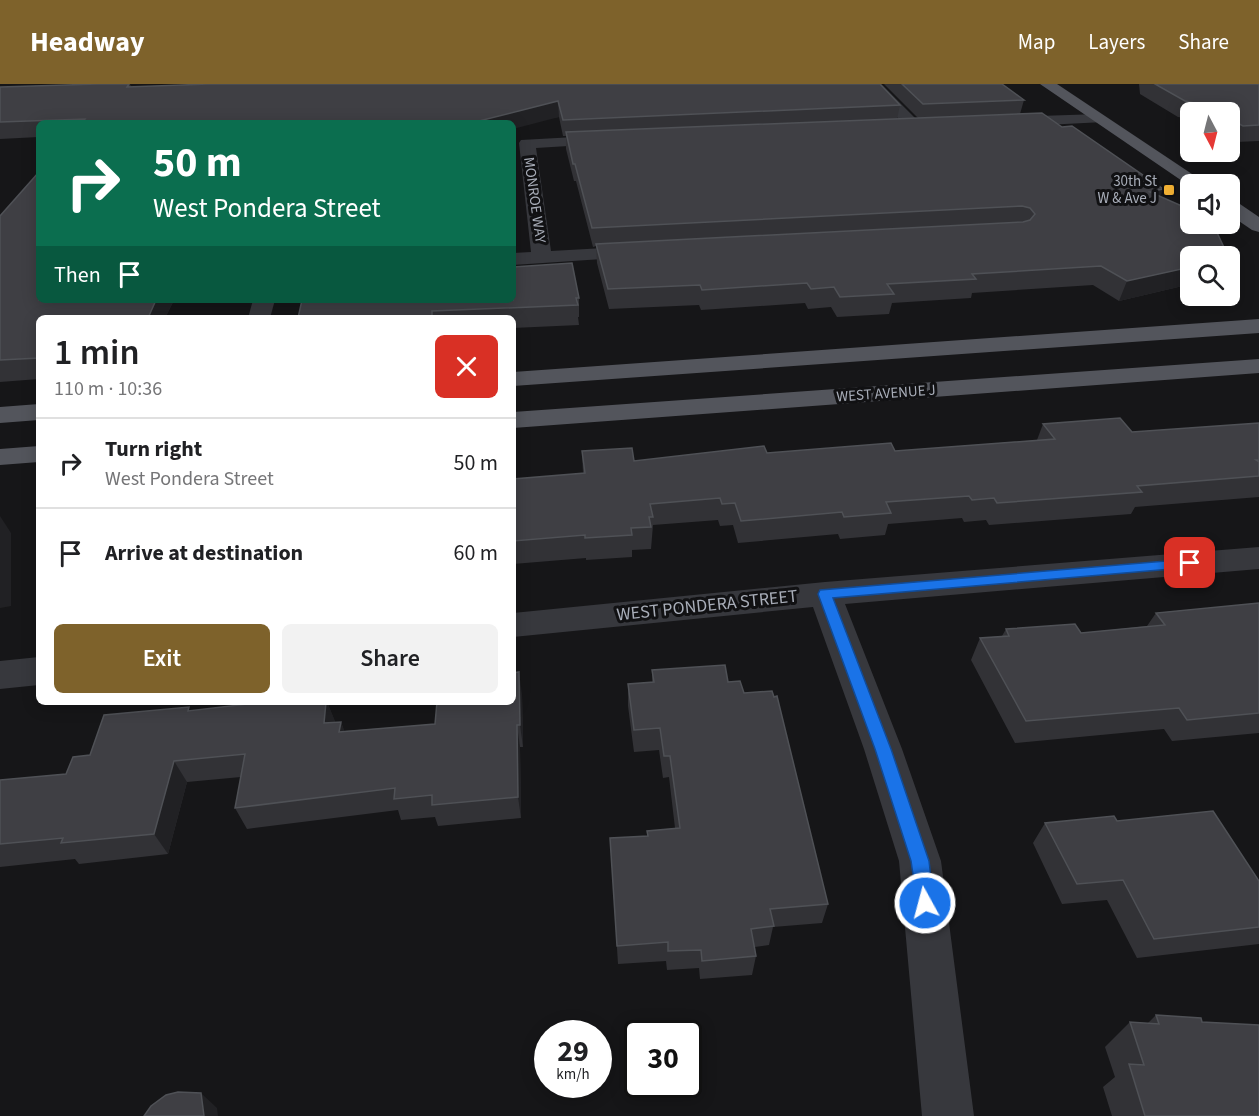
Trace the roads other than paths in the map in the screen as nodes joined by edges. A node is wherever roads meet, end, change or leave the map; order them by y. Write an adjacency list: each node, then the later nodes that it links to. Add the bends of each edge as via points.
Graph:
1 (873, 84): 5 (street, via 920,125)
2 (1047, 84): 3 (main road)
3 (1099, 119): 4 (street); 7 (main road)
4 (995, 123)
5 (890, 127)
6 (633, 139): 11 (street, MONROE WAY, via 527,143)
7 (1182, 174)
8 (1240, 213): 9 (main road)
9 (1259, 226)
10 (661, 251): 11 (street)
11 (542, 258): 12 (street)
12 (516, 259)
13 (1259, 326): 15 (main road)
14 (1259, 366): 18 (main road, WEST AVENUE J)
15 (516, 379)
16 (36, 412): 17 (main road)
17 (0, 415)
18 (516, 420)
19 (36, 454): 20 (main road)
20 (0, 457)
21 (1259, 558): 22 (street, WEST PONDERA STREET)
22 (825, 594): 23 (street, WEST PONDERA STREET); 26 (street, via 920,861)
23 (516, 625)
24 (36, 671): 25 (street)
25 (0, 675)
26 (948, 1116)

